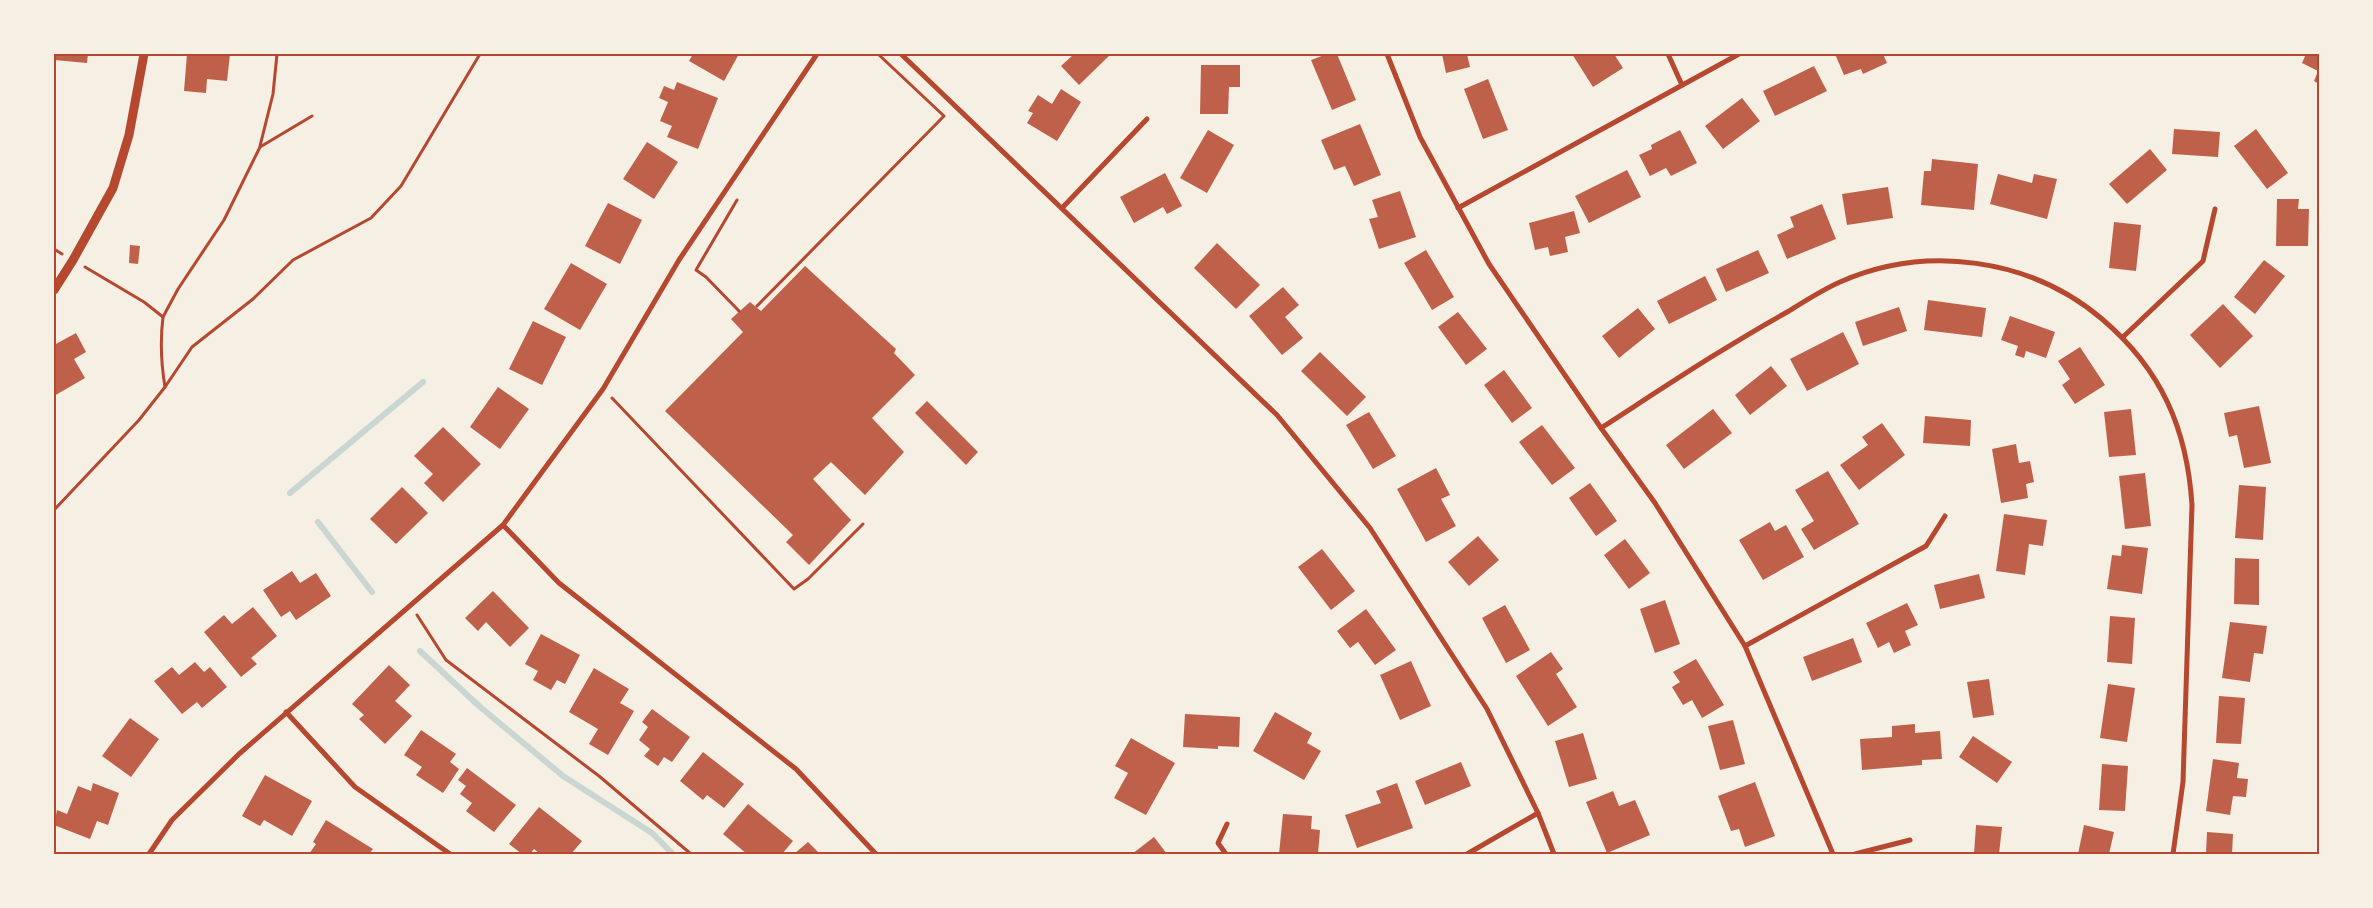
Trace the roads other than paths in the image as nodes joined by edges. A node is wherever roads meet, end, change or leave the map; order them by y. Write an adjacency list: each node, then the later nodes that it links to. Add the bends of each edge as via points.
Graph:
1 (144, 54): 12 (street, via 137,100 120,168)
2 (817, 54): 16 (street, via 679,260 603,389)
3 (901, 54): 9 (street)
4 (1387, 54): 10 (street, via 1420,137)
5 (1668, 54): 7 (street)
6 (1739, 54): 7 (street)
7 (1682, 85): 10 (street)
8 (1147, 119): 9 (street)
9 (1062, 207): 19 (street, via 1277,415 1370,528 1487,709)
10 (1458, 208): 14 (street, via 1489,264)
11 (2215, 209): 13 (street, via 2204,261)
12 (54, 290)
13 (2123, 337): 14 (street, via 2088,307 2038,279 2018,272 1967,262 1896,265 1831,287 1700,363); 30 (street, via 2149,368 2166,398 2179,426 2190,481 2192,505 2183,782)
14 (1601, 428): 17 (street, via 1655,503)
15 (1945, 516): 17 (street, via 1926,546)
16 (503, 525): 18 (street); 24 (street, via 559,583 796,769)
17 (1745, 646): 28 (street)
18 (286, 712): 22 (street, via 172,820); 23 (street, via 355,787)
19 (1538, 813): 26 (street); 27 (street)
20 (1227, 824): 25 (street, via 1218,843)
21 (1910, 840): 29 (street)
22 (149, 854)
23 (450, 854)
24 (876, 854)
25 (1226, 854)
26 (1467, 854)
27 (1554, 854)
28 (1833, 854)
29 (1855, 854)
30 (2173, 854)

